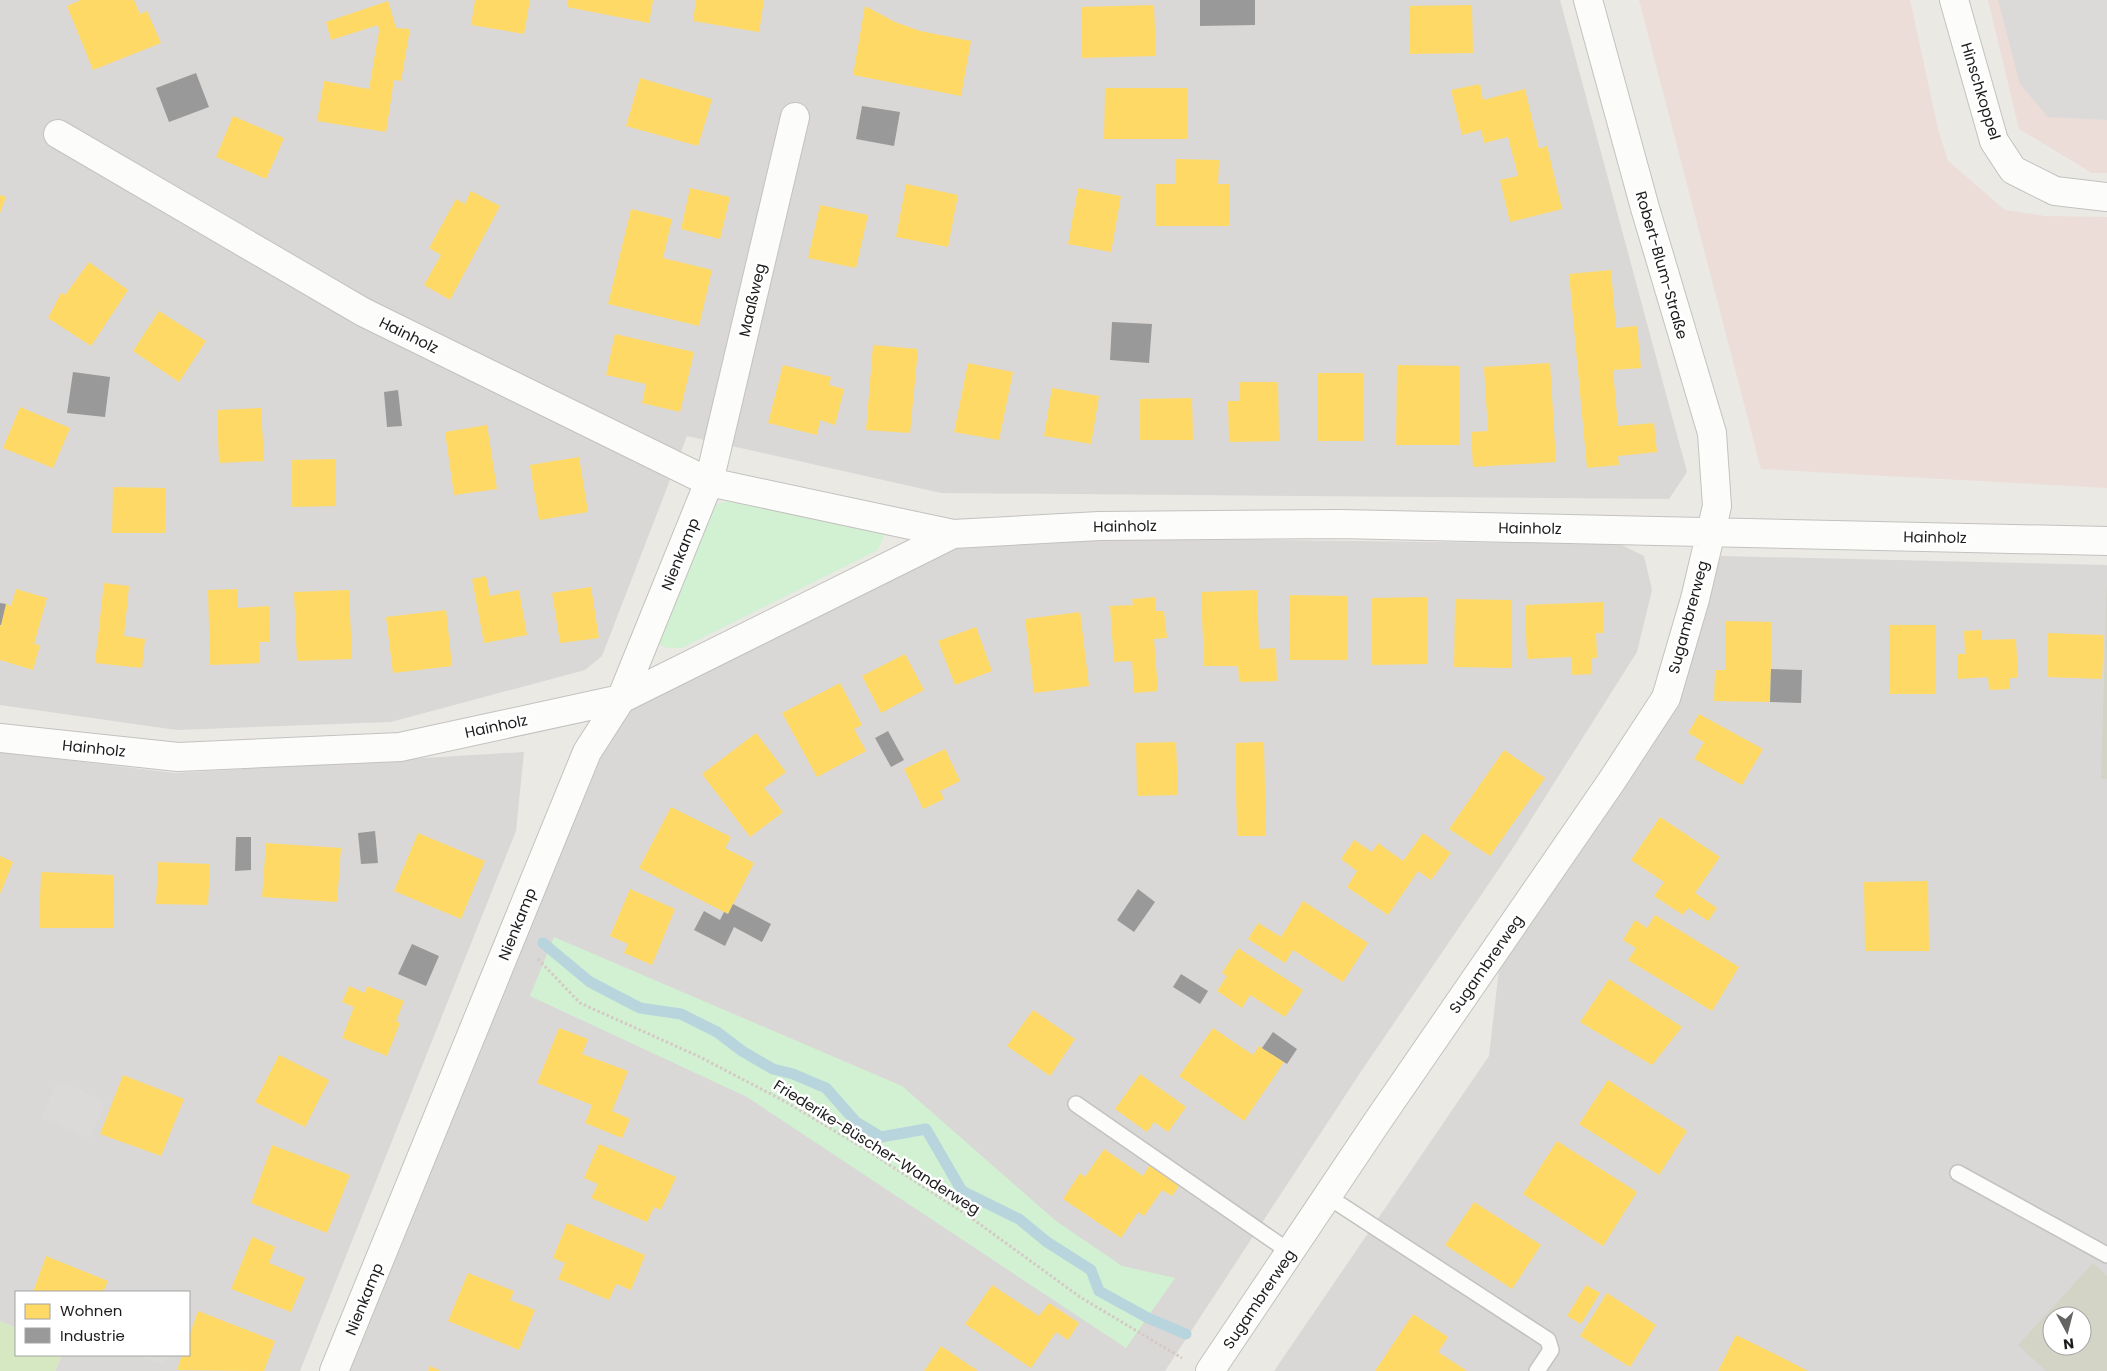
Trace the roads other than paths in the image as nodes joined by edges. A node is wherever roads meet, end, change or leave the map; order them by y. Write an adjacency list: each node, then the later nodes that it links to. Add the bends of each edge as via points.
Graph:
1 (1588, 0): 7 (street, Robert-Blum-Straße, via 1712,434 1717,506)
2 (1954, 0): 5 (street, Hinschkoppel, via 1994,141 2013,170 2055,191)
3 (795, 117): 6 (street, Maaßweg)
4 (58, 134): 6 (street, Hainholz, via 363,312)
5 (2107, 197)
6 (709, 482): 8 (street, Hainholz); 10 (street, Nienkamp)
7 (1710, 533): 8 (street, Hainholz, via 1340,524 1099,526); 9 (street, Hainholz); 14 (street, Sugambrerweg, via 1695,599 1666,698)
8 (953, 534): 10 (street, Hainholz)
9 (2107, 541)
10 (621, 700): 11 (street, Hainholz, via 400,747 178,757); 18 (street, Nienkamp, via 587,752)
11 (0, 738)
12 (1076, 1104): 15 (lane)
13 (1958, 1173): 16 (lane)
14 (1328, 1196): 15 (street, Sugambrerweg); 19 (lane, via 1548,1340 1551,1350)
15 (1290, 1252): 17 (street, Sugambrerweg)
16 (2107, 1255)
17 (1198, 1366)
18 (334, 1371)
19 (1537, 1371)

